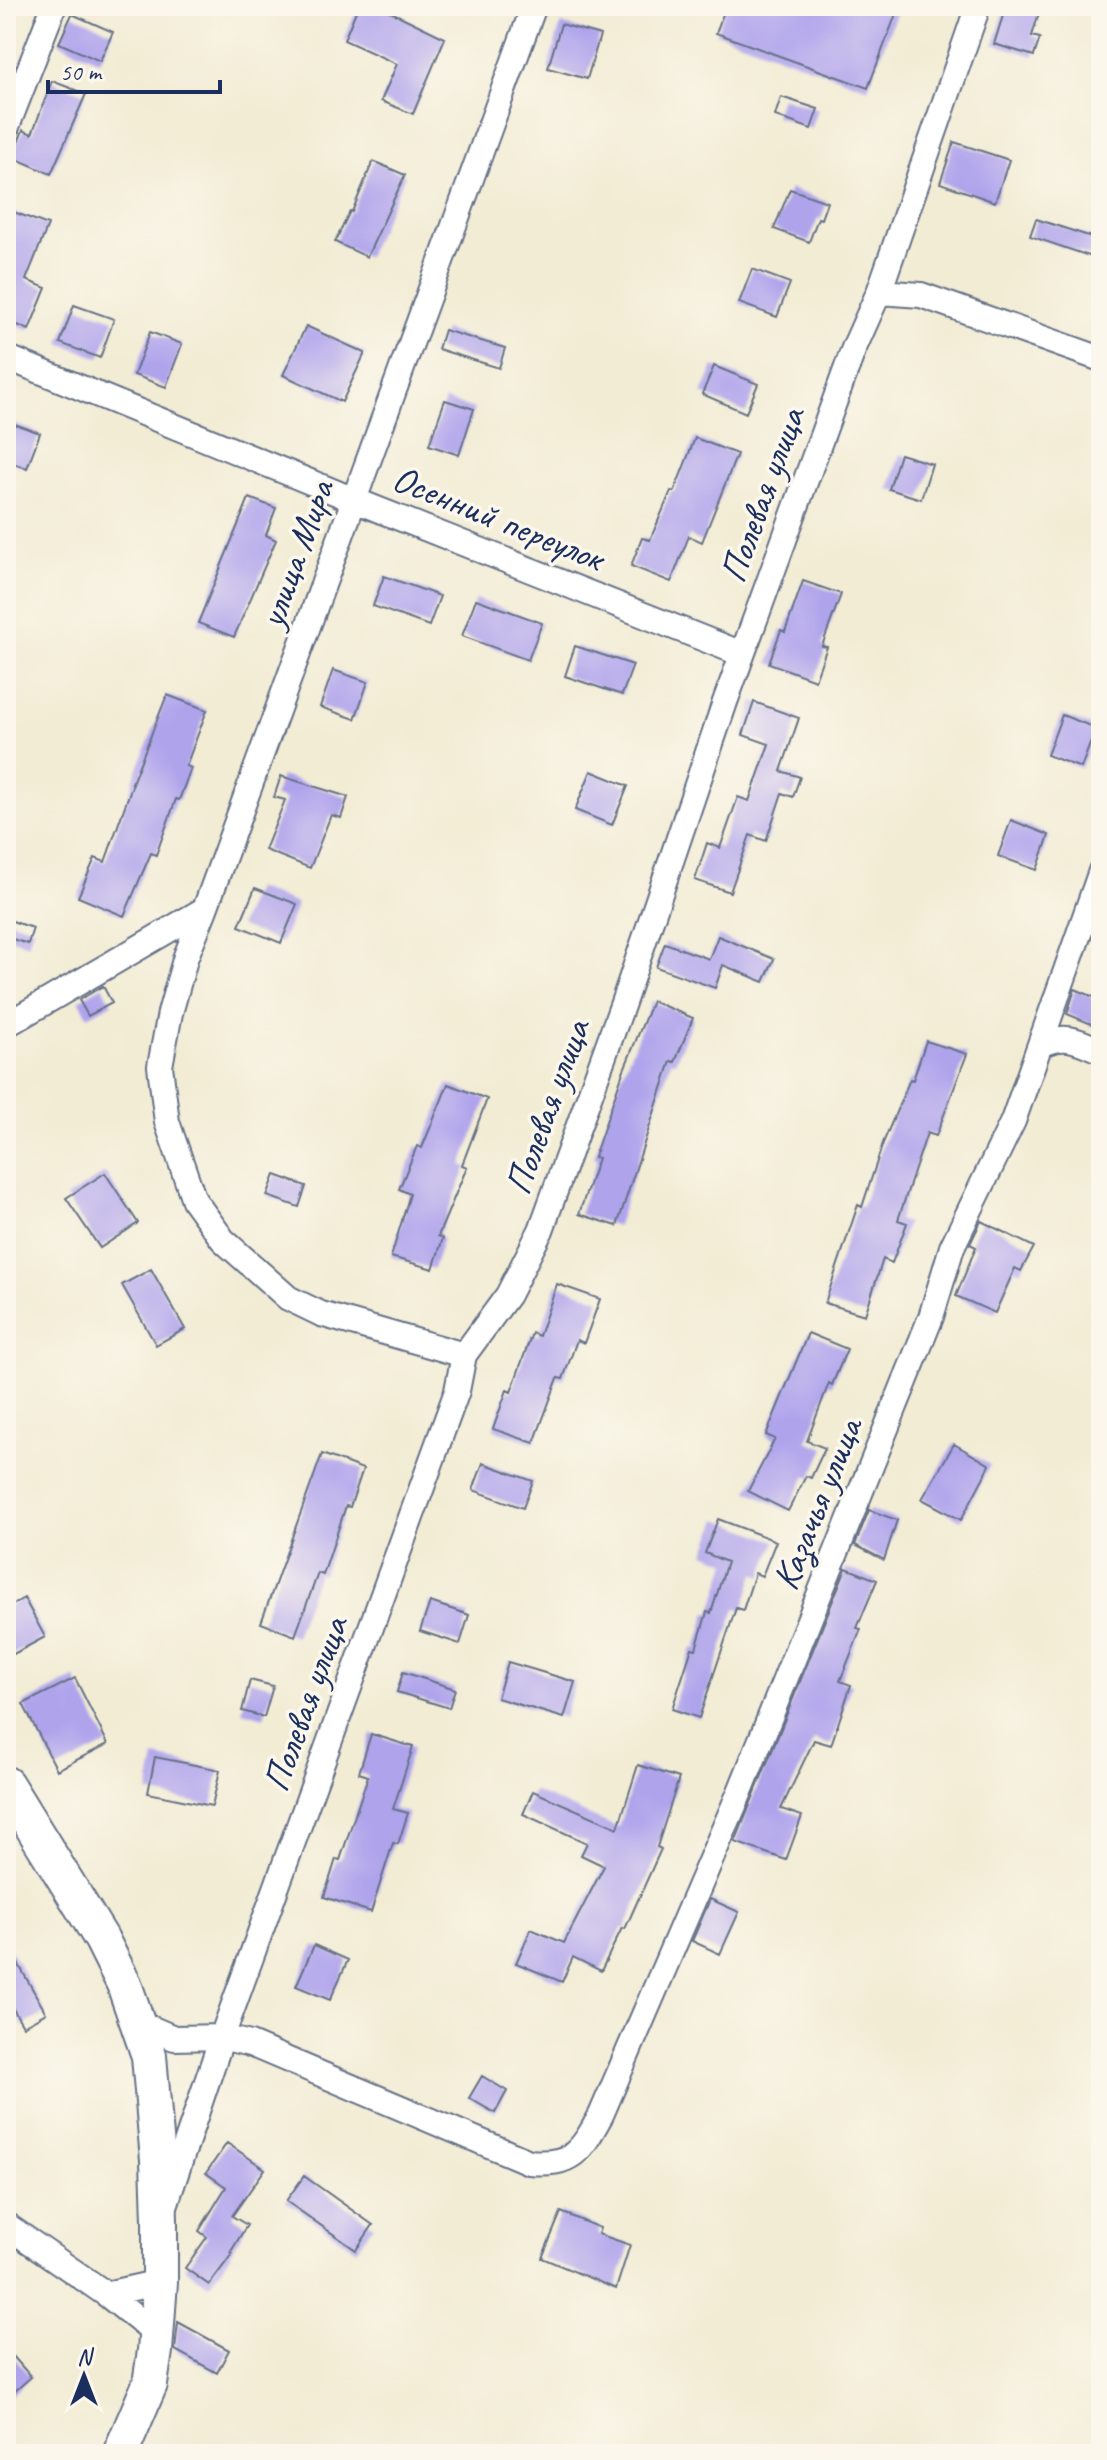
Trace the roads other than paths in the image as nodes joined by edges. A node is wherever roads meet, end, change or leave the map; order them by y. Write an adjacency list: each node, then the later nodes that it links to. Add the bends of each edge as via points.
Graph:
1 (54, 6): 4 (street)
2 (534, 6): 8 (street, улица Мира)
3 (978, 6): 5 (street, Полевая улица)
4 (6, 129)
5 (879, 292): 7 (street, via 921,295); 9 (street, Полевая улица)
6 (6, 357): 8 (street, Осенний переулок)
7 (1101, 359)
8 (354, 500): 9 (street, Осенний переулок); 11 (street, улица Мира)
9 (742, 654): 15 (street, Полевая улица, via 541,1230 508,1295)
10 (1101, 871): 13 (street, Казачья улица)
11 (205, 909): 12 (street); 15 (street, улица Мира, via 182,970 160,1066 167,1122 194,1200 223,1240 288,1298 321,1314)
12 (6, 1025)
13 (1040, 1045): 14 (street, via 1071,1038); 18 (street, Казачья улица, via 1013,1121 952,1247 931,1317 739,1794 601,2115 576,2154 552,2164 529,2162 250,2044)
14 (1101, 1051)
15 (464, 1355): 18 (street, Полевая улица, via 457,1391)
16 (6, 1784): 17 (street, via 101,1938)
17 (139, 2023): 18 (street, via 174,2038); 19 (street, via 154,2093)
18 (222, 2037): 19 (street, Полевая улица)
19 (160, 2220): 21 (street)
20 (6, 2225): 22 (street)
21 (160, 2282): 22 (street); 23 (street)
22 (106, 2294): 23 (street)
23 (156, 2343): 24 (street, via 150,2384)
24 (120, 2454)

